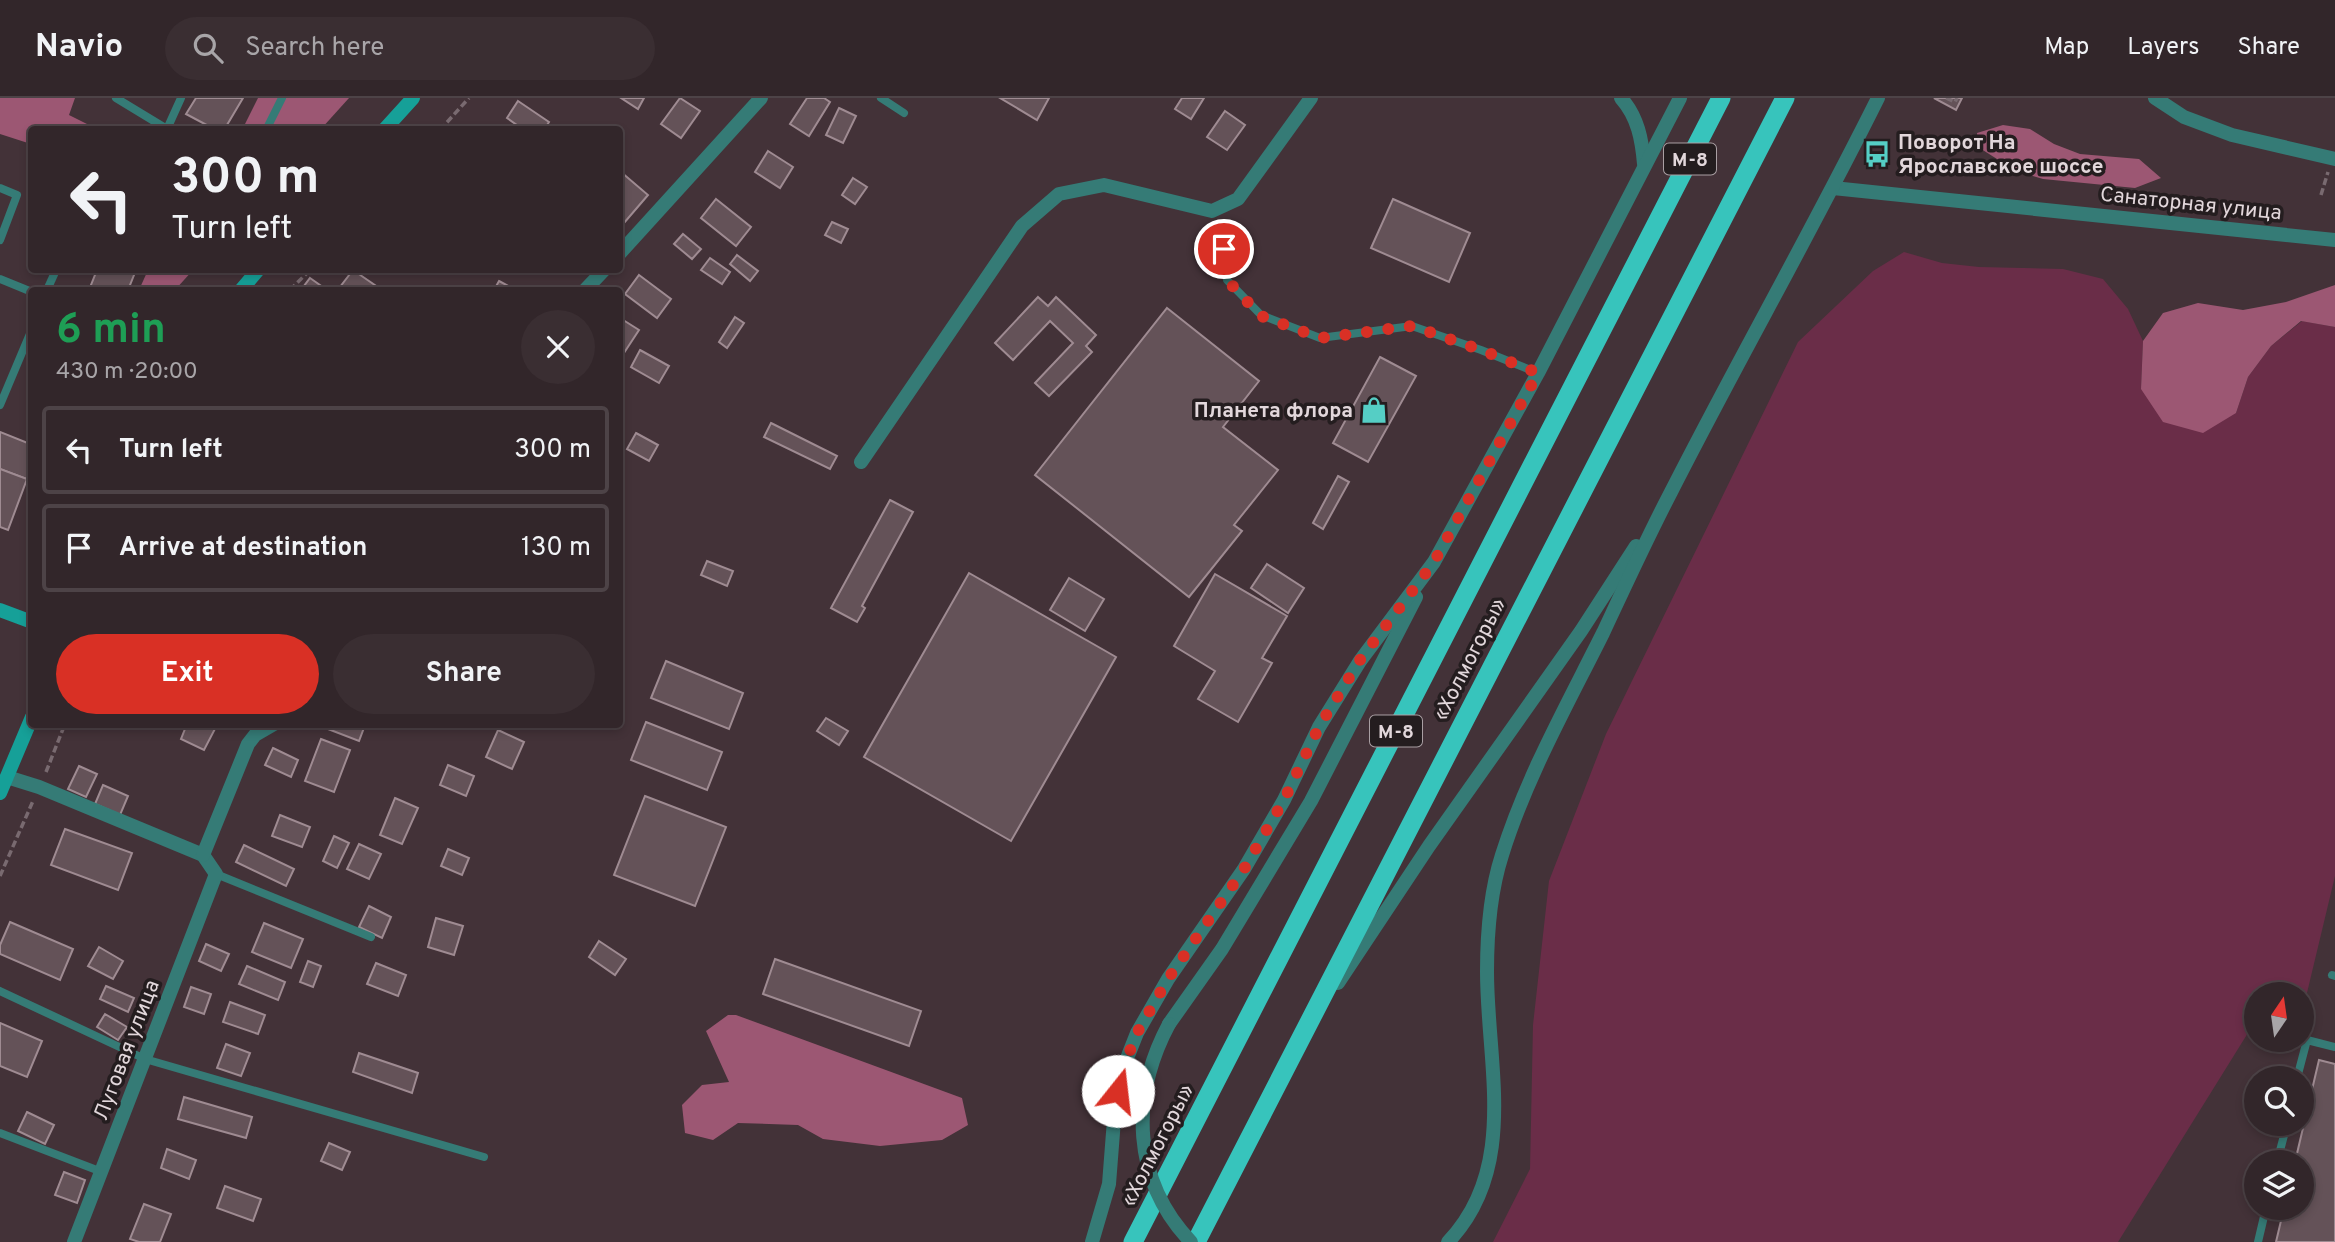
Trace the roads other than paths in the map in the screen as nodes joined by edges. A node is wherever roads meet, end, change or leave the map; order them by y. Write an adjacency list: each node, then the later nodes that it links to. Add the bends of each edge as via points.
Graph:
1 (116, 98): 15 (lane)
2 (181, 98): 16 (lane)
3 (282, 98): 17 (lane)
4 (413, 98): 18 (main road)
5 (761, 98): 26 (street)
6 (881, 98): 14 (lane)
7 (1311, 98): 36 (street, via 1238,199 1212,211 1104,184 1059,194 1022,226)
8 (1621, 98): 20 (street, via 1630,107 1642,137)
9 (1680, 98): 20 (street)
10 (1721, 98): 59 (highway, «Холмогоры» / М-8)
11 (1785, 98): 49 (highway, «Холмогоры» / М-8)
12 (1878, 98): 22 (street)
13 (2155, 98): 19 (street, via 2184,117 2232,135)
14 (904, 113)
15 (162, 126)
16 (168, 126)
17 (268, 126)
18 (388, 126)
19 (2335, 159)
20 (1645, 166): 34 (street)
21 (0, 188): 23 (lane, via 18,195)
22 (1833, 188): 24 (street, Санаторная улица); 37 (street)
23 (0, 240)
24 (2335, 240)
25 (1224, 249): 34 (lane, via 1227,280 1261,316 1320,338 1412,326)
26 (623, 250)
27 (255, 273): 30 (main road)
28 (601, 273): 31 (street)
29 (0, 279): 32 (lane)
30 (244, 287)
31 (588, 287)
32 (28, 290)
33 (28, 338): 35 (lane)
34 (1538, 373): 38 (street)
35 (0, 405)
36 (861, 462)
37 (1671, 492): 49 (street, via 1581,631); 61 (street, via 1523,797 1501,857 1490,906 1487,972 1494,1093 1492,1158 1481,1194)
38 (1434, 562): 58 (street, via 1360,660 1244,869 1168,979 1137,1033 1120,1076 1109,1184); 60 (street, bridge, via 1311,801 1222,949 1170,1024 1150,1066 1144,1089 1146,1158 1162,1202)
39 (0, 610): 40 (main road)
40 (28, 620)
41 (28, 725): 43 (main road)
42 (267, 728): 45 (street, via 248,744)
43 (4, 774): 44 (main road); 45 (street)
44 (0, 793)
45 (203, 855): 46 (street)
46 (216, 874): 47 (lane); 51 (street, Луговая улица)
47 (371, 937)
48 (0, 991): 51 (lane)
49 (1300, 1039): 60 (highway, «Холмогоры» / М-8)
50 (2335, 1047): 52 (lane, via 2307,1040)
51 (145, 1059): 54 (lane); 55 (street, Луговая улица)
52 (2300, 1066)
53 (0, 1133): 55 (lane)
54 (484, 1157)
55 (102, 1172): 57 (street, Луговая улица)
56 (2263, 1220): 62 (lane)
57 (74, 1242)
58 (1092, 1242)
59 (1133, 1242)
60 (1194, 1242)
61 (1448, 1242)
62 (2258, 1242)

